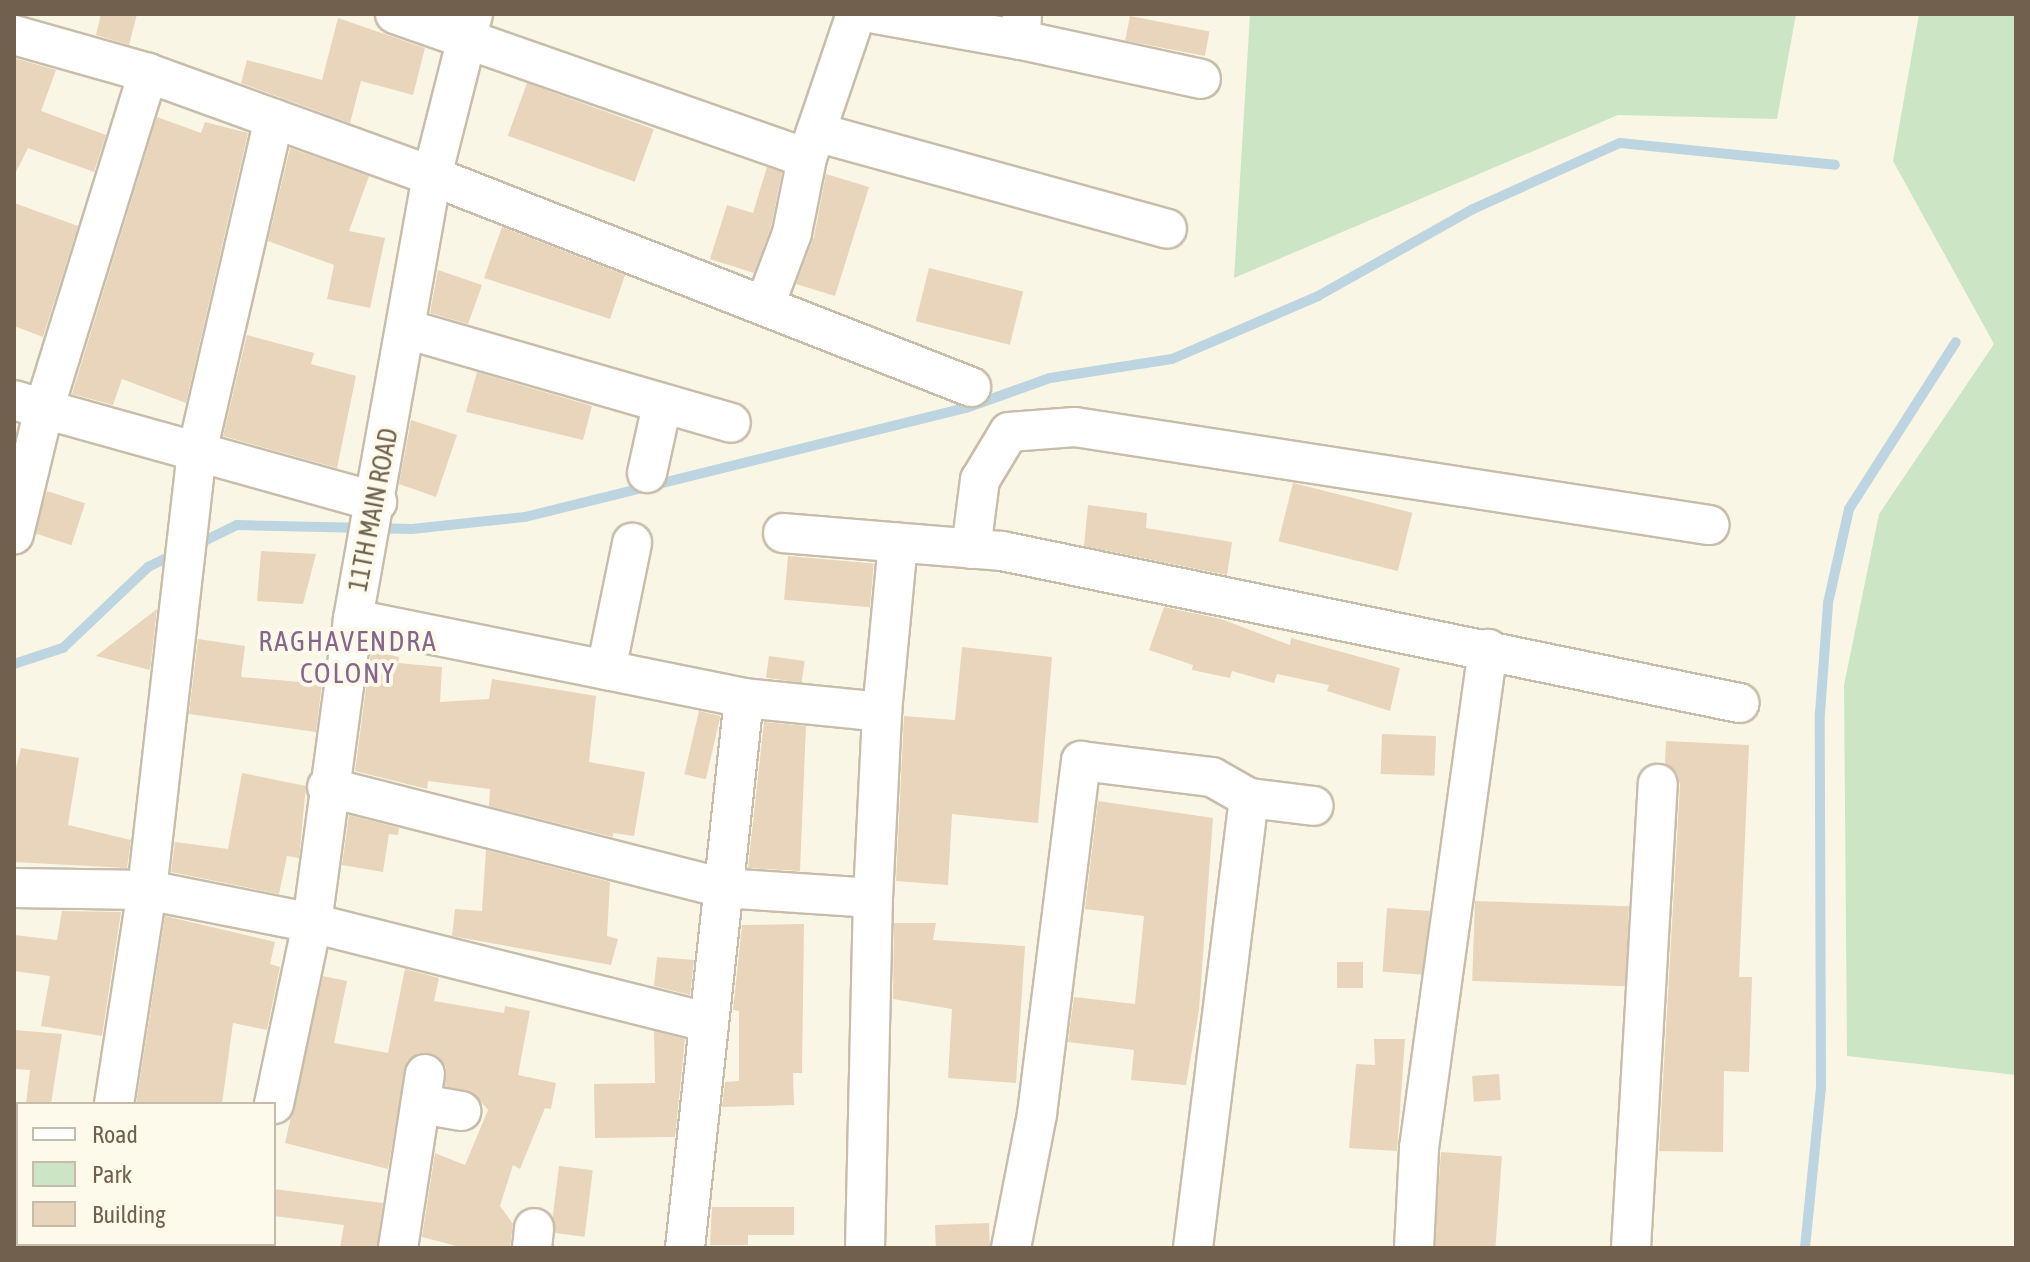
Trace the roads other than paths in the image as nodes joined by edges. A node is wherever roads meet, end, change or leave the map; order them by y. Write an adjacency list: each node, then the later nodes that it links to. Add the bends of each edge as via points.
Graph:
1 (395, 14): 4 (street)
2 (856, 14): 10 (street)
3 (876, 14): 5 (street)
4 (470, 25): 10 (street); 11 (street, 11TH MAIN ROAD)
5 (1022, 27): 8 (street)
6 (14, 35): 7 (street)
7 (148, 73): 9 (street); 16 (street)
8 (1201, 79)
9 (274, 119): 11 (street); 19 (street)
10 (812, 145): 12 (street); 13 (street, via 792,233)
11 (432, 176): 13 (street); 14 (street, 11TH MAIN ROAD)
12 (1167, 229)
13 (765, 305): 15 (street)
14 (406, 329): 17 (street); 21 (street, 11TH MAIN ROAD)
15 (971, 387)
16 (29, 404): 19 (street); 24 (street)
17 (662, 405): 18 (street); 20 (street)
18 (731, 423)
19 (197, 452): 21 (street); 40 (street)
20 (647, 473)
21 (377, 502): 28 (street, 11TH MAIN ROAD)
22 (1709, 525): 27 (street, via 1075,427 1009,432 980,480)
23 (783, 533): 26 (street)
24 (14, 534)
25 (632, 543): 30 (street)
26 (898, 543): 27 (street); 33 (street)
27 (971, 549): 29 (street)
28 (353, 619): 30 (street); 35 (street, 11TH MAIN ROAD)
29 (1488, 649): 32 (street); 52 (street, via 1419,1148)
30 (606, 670): 31 (street)
31 (744, 698): 33 (street); 39 (street)
32 (1739, 703)
33 (882, 712): 41 (street)
34 (1658, 784): 53 (street)
35 (327, 787): 39 (street); 42 (street, 11TH MAIN ROAD)
36 (1249, 798): 37 (street); 50 (street, via 1212,777 1081,761 1037,1114); 51 (street)
37 (1314, 806)
38 (14, 888): 40 (street)
39 (723, 888): 41 (street); 43 (street)
40 (147, 890): 42 (street); 44 (street)
41 (873, 898): 49 (street)
42 (312, 923): 43 (street); 45 (street, 11TH MAIN ROAD)
43 (707, 1022): 48 (street)
44 (114, 1102)
45 (274, 1102)
46 (461, 1111): 47 (street, via 423,1089)
47 (398, 1248)
48 (685, 1248)
49 (865, 1248)
50 (1011, 1248)
51 (1193, 1248)
52 (1414, 1248)
53 (1631, 1248)

